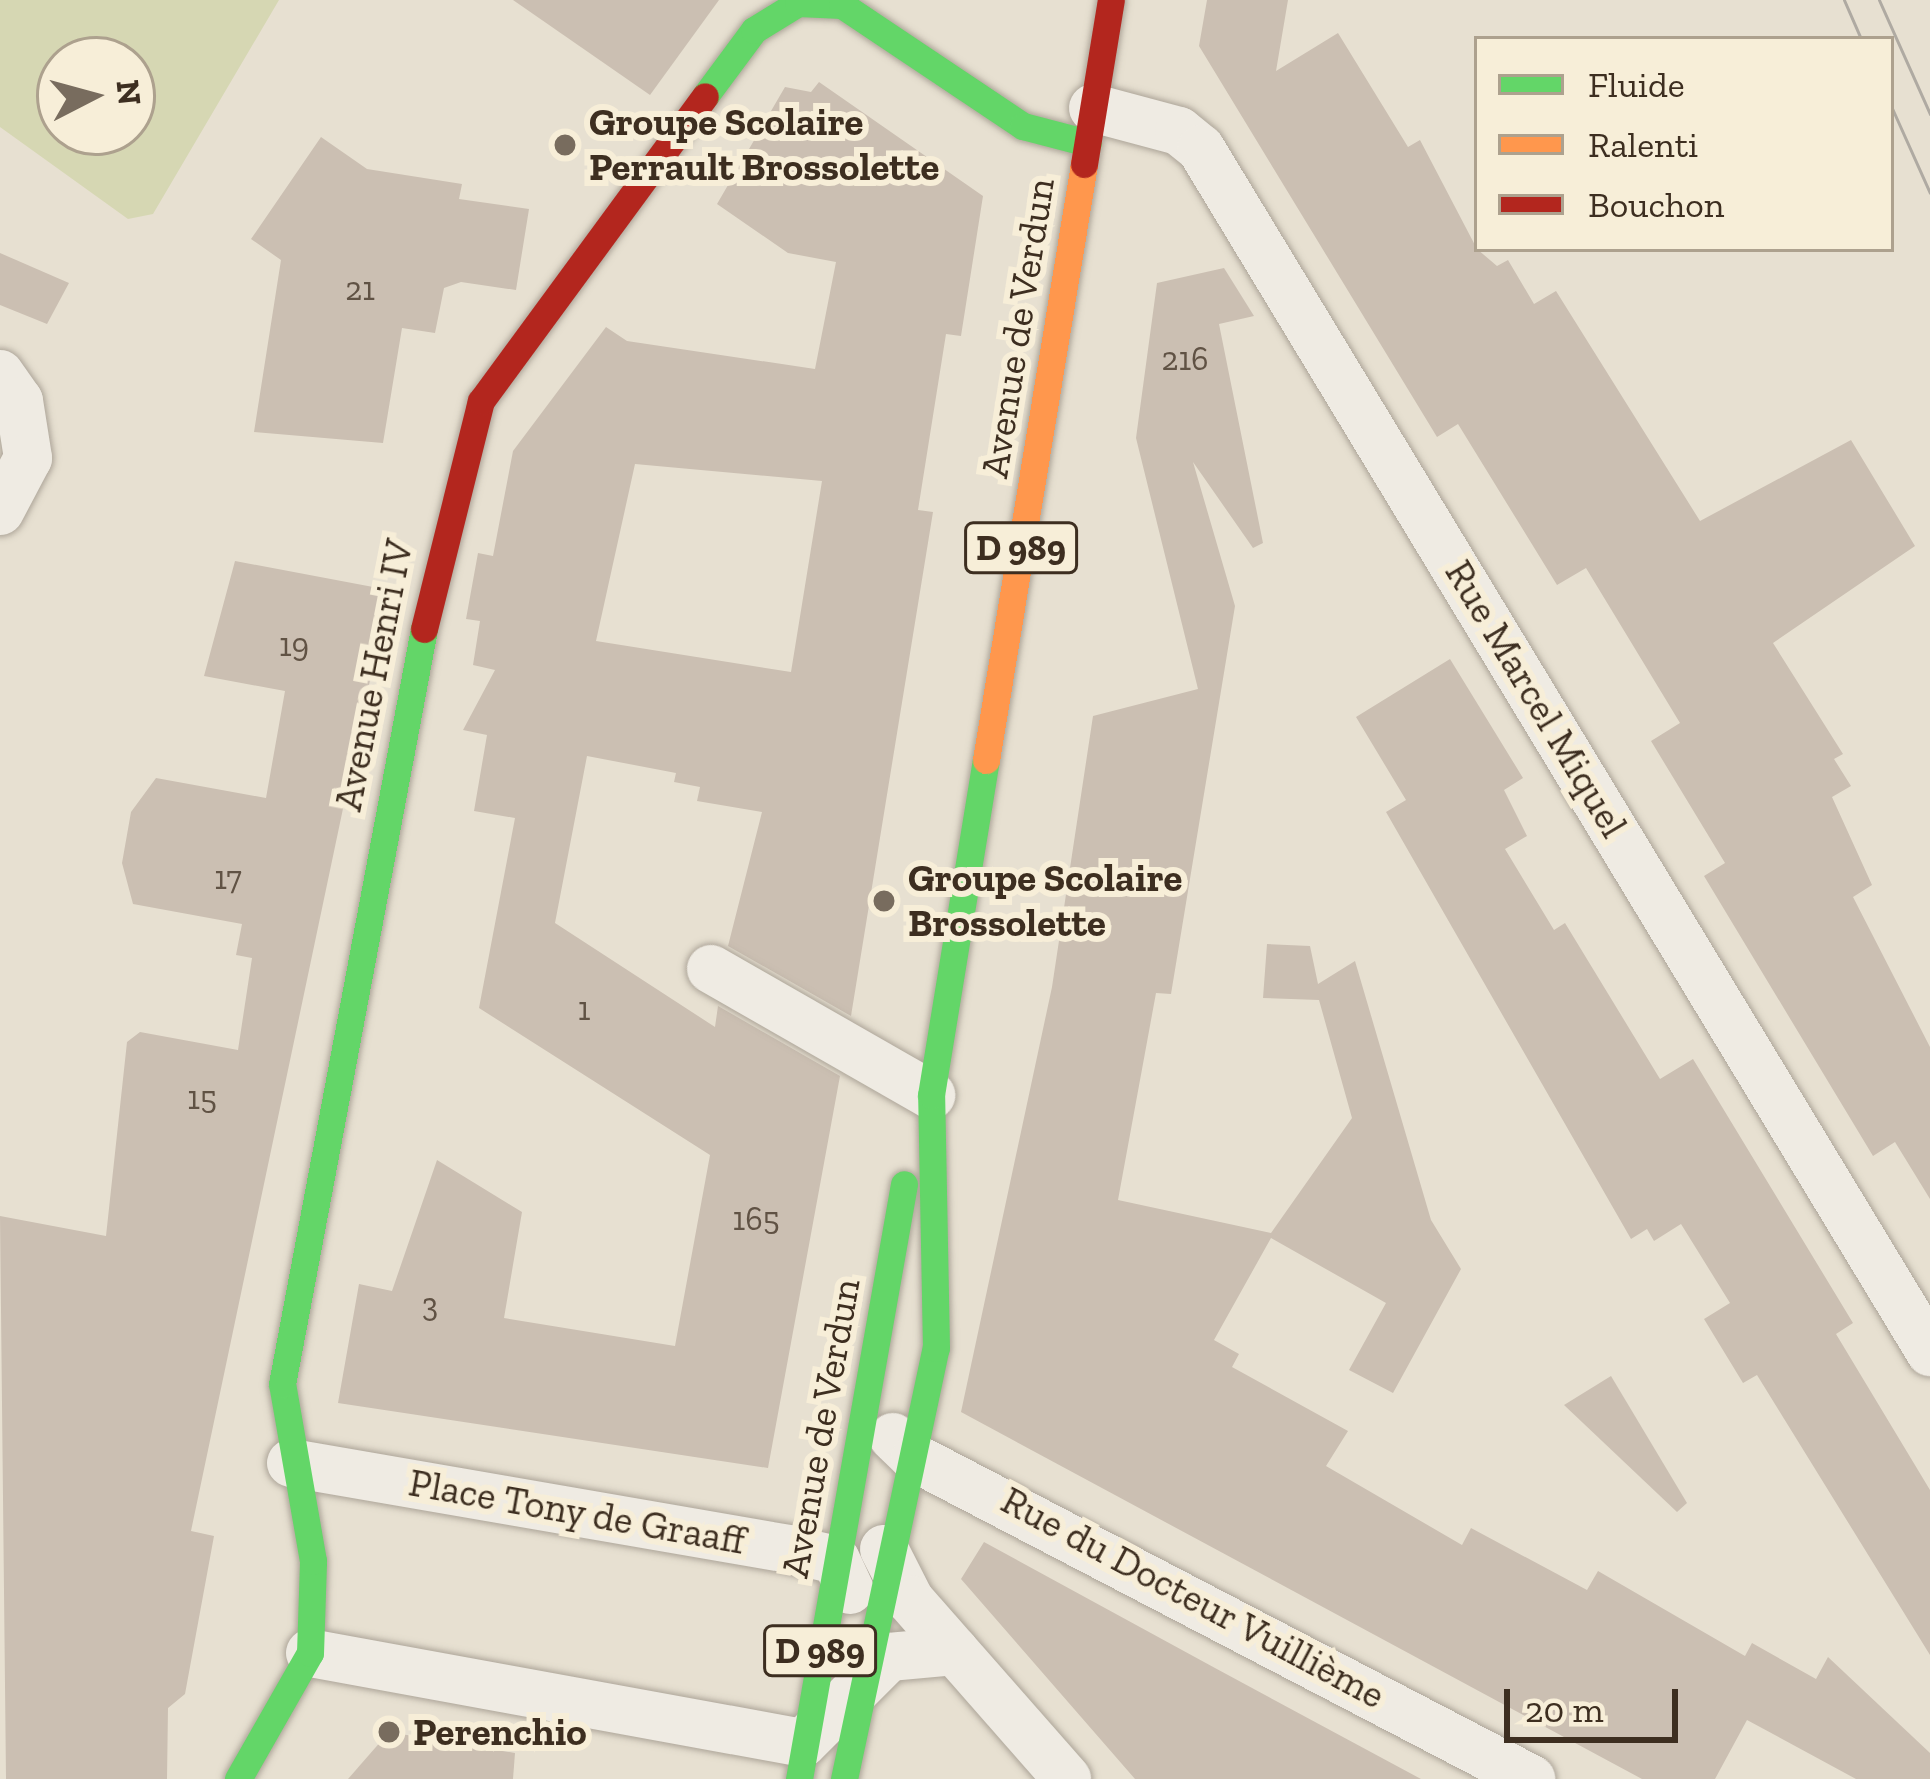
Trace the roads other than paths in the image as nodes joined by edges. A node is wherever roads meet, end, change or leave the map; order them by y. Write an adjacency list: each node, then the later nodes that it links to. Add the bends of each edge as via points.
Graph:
1 (1111, 0): 2 (main road, Avenue de Verdun / D 989)
2 (1090, 125): 6 (main road, Avenue de Verdun / D 989); 7 (street, Rue Marcel Miquel, via 1179,131 1202,149); 10 (main road, Avenue Henri IV, via 1023,127 842,5 798,3 754,30 482,401 447,508 286,1361)
3 (0, 374): 4 (street, via 19,401 28,458)
4 (0, 511)
5 (711, 969): 6 (street)
6 (931, 1095): 8 (main road, Avenue de Verdun / D 989, via 908,1157); 9 (main road, Avenue de Verdun / D 989, via 936,1348)
7 (1930, 1352)
8 (865, 1407): 9 (street, Rue du Docteur Vuillième); 11 (main road, Avenue de Verdun / D 989)
9 (914, 1458): 13 (main road, Avenue de Verdun / D 989); 21 (street, Rue du Docteur Vuillième)
10 (291, 1463): 12 (street, Place Tony de Graaff); 15 (main road, Avenue Henri IV, via 313,1561)
11 (849, 1487): 12 (main road, Avenue de Verdun / D 989); 13 (street)
12 (836, 1560): 16 (street); 17 (main road, Avenue de Verdun / D 989)
13 (894, 1566): 14 (street); 16 (main road, Avenue de Verdun / D 989)
14 (955, 1651): 16 (street, via 904,1651); 20 (street)
15 (310, 1653): 17 (street); 18 (main road, Avenue Henri IV)
16 (874, 1664): 17 (street); 19 (main road, Avenue de Verdun / D 989)
17 (801, 1761)
18 (238, 1779)
19 (844, 1779)
20 (1066, 1779)
21 (1531, 1779)

